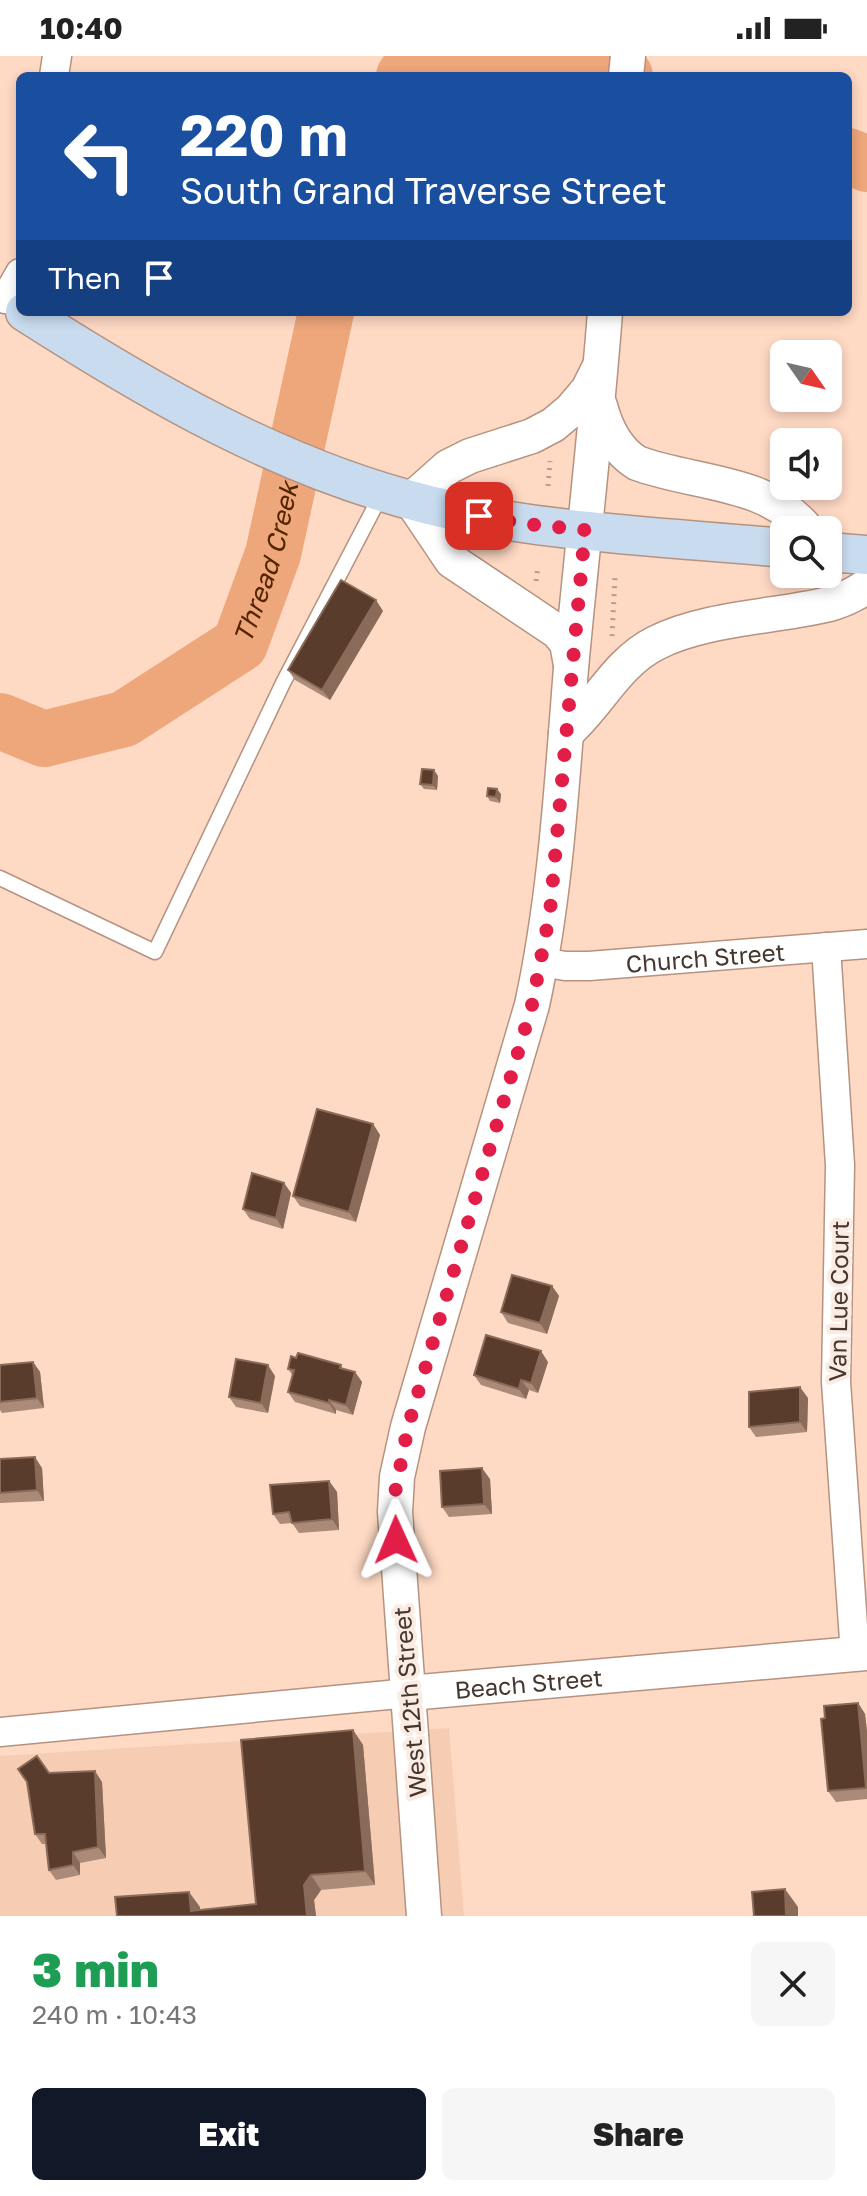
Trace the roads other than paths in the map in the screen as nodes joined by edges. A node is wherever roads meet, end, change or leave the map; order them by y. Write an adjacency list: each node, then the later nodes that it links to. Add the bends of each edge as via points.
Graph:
1 (40, 316): 5 (main road, via 134,381 210,420 260,445)
2 (605, 316): 3 (street, West 12th Street)
3 (602, 359): 4 (street, West 12th Street); 5 (street, via 588,390 553,425 470,456)
4 (599, 396): 6 (street, via 608,430 631,459 762,497); 7 (street, West 12th Street)
5 (397, 495): 7 (main road, via 479,516); 12 (street, via 452,561 558,632 569,650); 14 (lane, via 283,683 155,952)
6 (792, 516)
7 (585, 530): 8 (main road); 12 (street, West 12th Street)
8 (770, 547)
9 (842, 553): 10 (main road)
10 (867, 555)
11 (867, 586): 13 (street, via 838,603 700,628 659,641 633,657)
12 (571, 670): 13 (street, West 12th Street)
13 (566, 733): 17 (street, West 12th Street)
14 (0, 878)
15 (867, 944): 16 (street, Church Street)
16 (826, 947): 17 (street, Church Street, via 589,966); 18 (street, Van Lue Court, via 840,1165 836,1382)
17 (542, 962): 19 (street, West 12th Street, via 397,1477 397,1567)
18 (861, 1653): 19 (street, Beach Street)
19 (409, 1693): 20 (street, Beach Street); 21 (street, West 12th Street)
20 (0, 1732)
21 (424, 1916)

